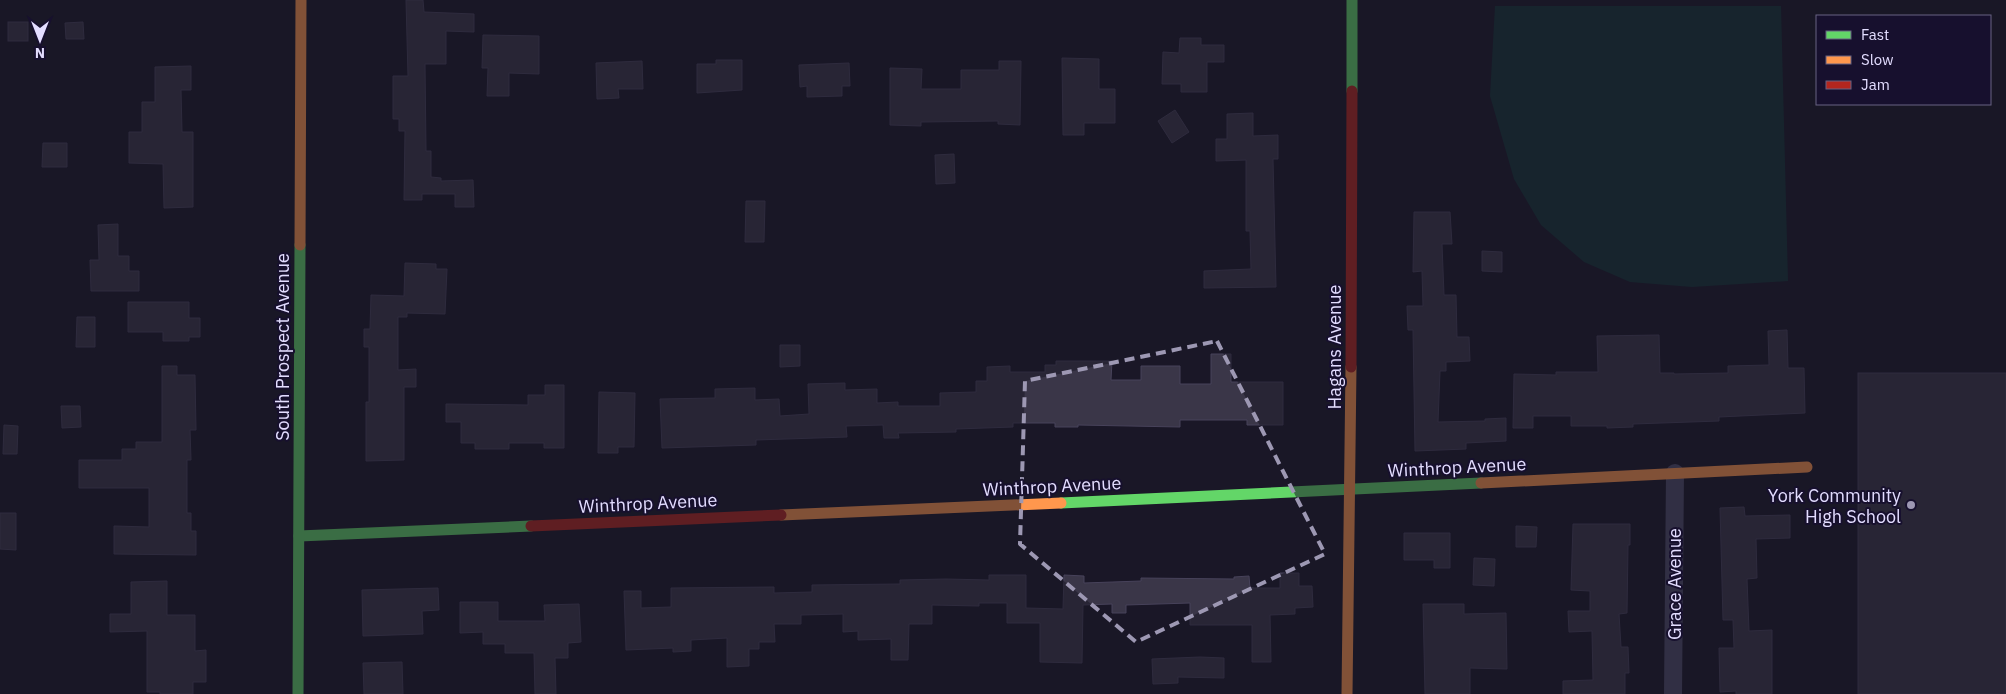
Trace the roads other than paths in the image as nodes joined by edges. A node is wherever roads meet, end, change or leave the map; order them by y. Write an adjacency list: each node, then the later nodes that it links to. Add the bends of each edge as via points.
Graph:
1 (302, 0): 6 (street, South Prospect Avenue)
2 (1352, 0): 5 (street, Hagans Avenue)
3 (1807, 466): 4 (street, Winthrop Avenue)
4 (1675, 473): 5 (street, Winthrop Avenue); 9 (street, Grace Avenue)
5 (1351, 490): 6 (street, Winthrop Avenue); 8 (street, Hagans Avenue)
6 (299, 536): 7 (street, South Prospect Avenue)
7 (298, 694)
8 (1347, 694)
9 (1673, 694)

